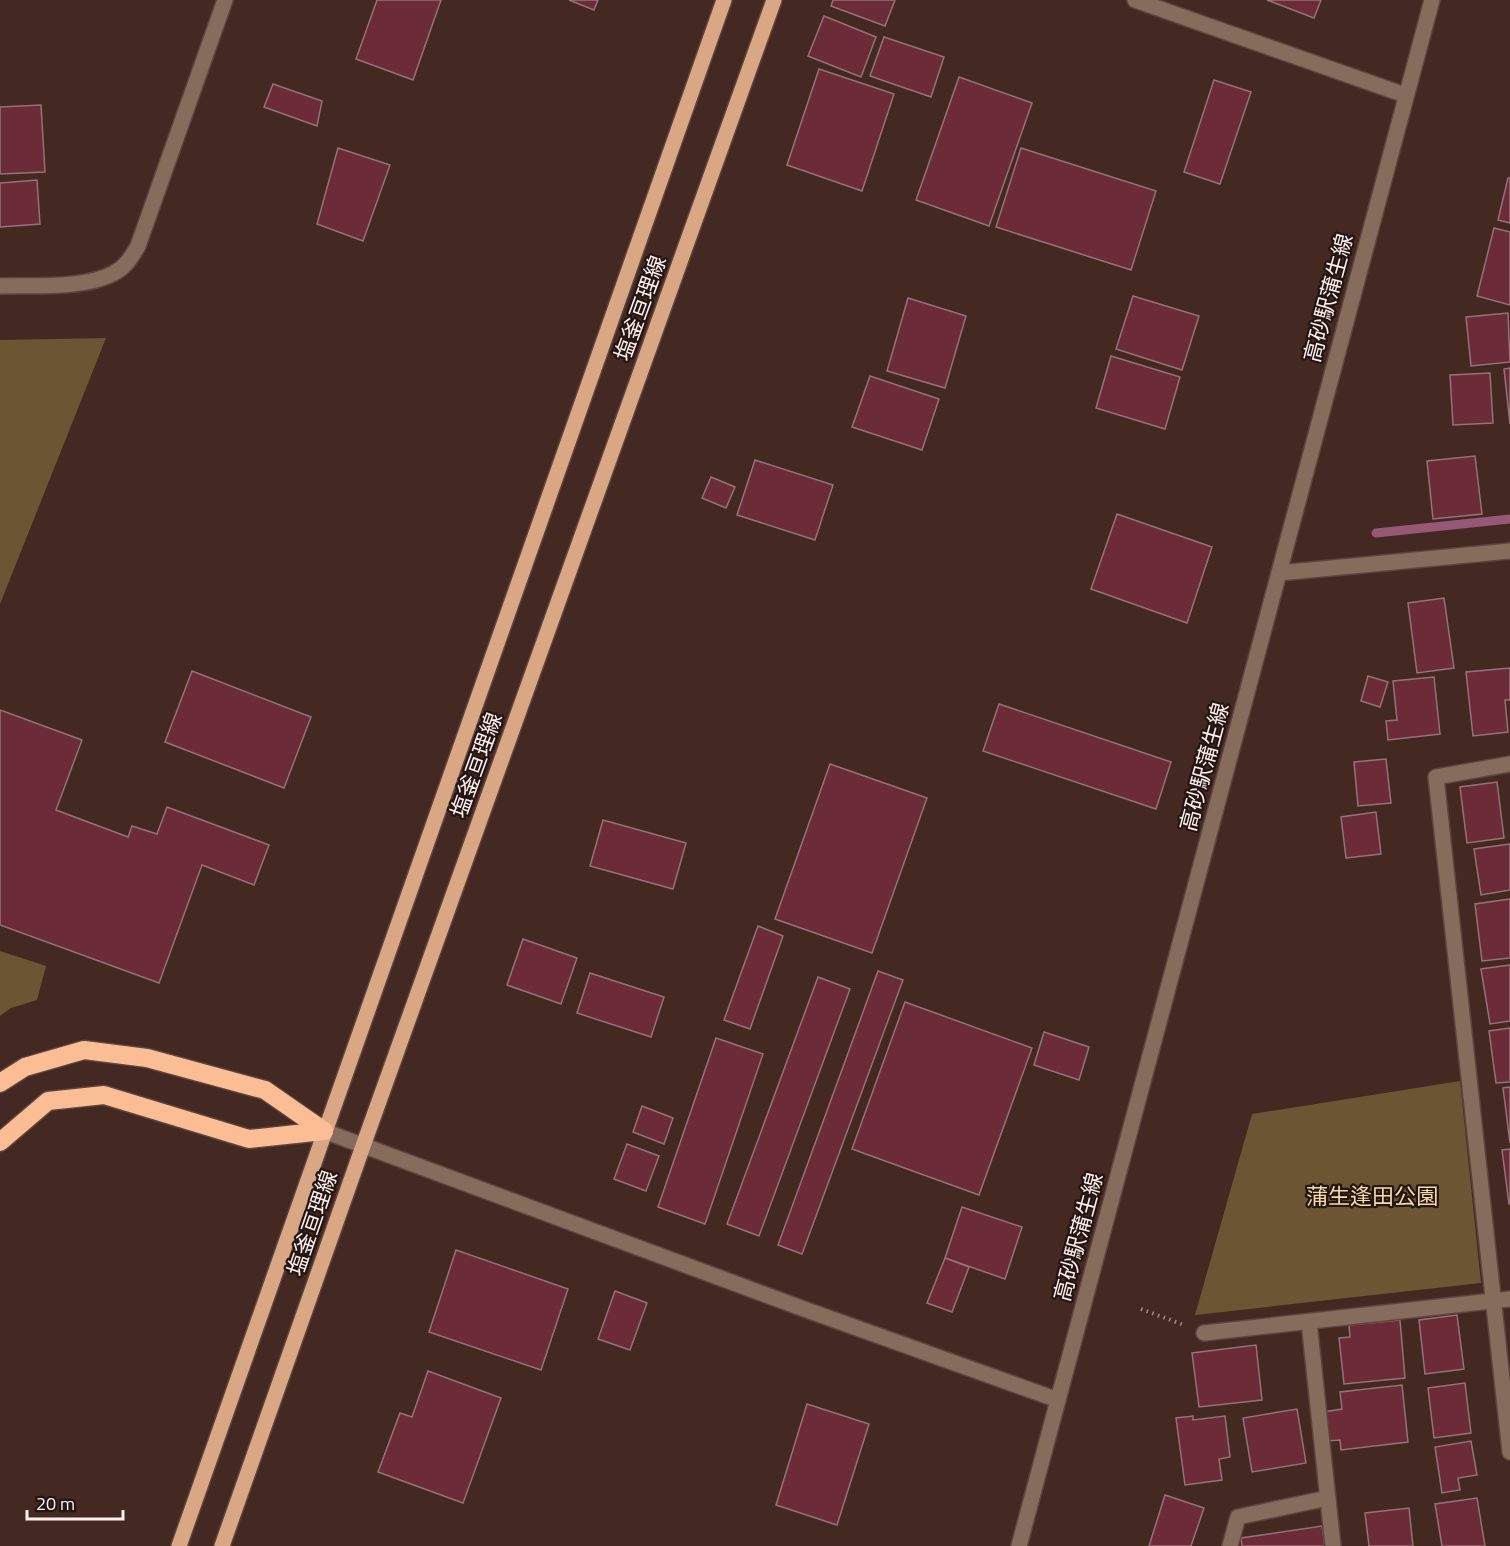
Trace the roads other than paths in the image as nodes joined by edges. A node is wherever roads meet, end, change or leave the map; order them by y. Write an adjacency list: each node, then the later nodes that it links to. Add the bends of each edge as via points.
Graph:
1 (225, 0): 7 (street, via 138,246 128,262 115,273 90,282)
2 (724, 0): 12 (main road, 塩釜亘理線)
3 (774, 0): 14 (main road, 塩釜亘理線)
4 (1135, 0): 6 (street)
5 (1432, 0): 6 (street, 高砂駅蒲生線)
6 (1405, 95): 9 (street, 高砂駅蒲生線)
7 (0, 286)
8 (1510, 551): 9 (street)
9 (1279, 573): 19 (street, 高砂駅蒲生線)
10 (1510, 764): 16 (street, via 1436,777)
11 (0, 1083): 12 (highway, via 25,1067 84,1050 147,1058 265,1090)
12 (324, 1131): 13 (highway, via 249,1139 104,1095 48,1101); 14 (street); 22 (main road, 塩釜亘理線)
13 (0, 1142)
14 (363, 1146): 19 (street); 23 (main road, 塩釜亘理線)
15 (1510, 1299): 16 (street)
16 (1493, 1301): 17 (street); 20 (street)
17 (1309, 1322): 18 (street); 21 (street)
18 (1204, 1333)
19 (1058, 1400): 24 (street, 高砂駅蒲生線)
20 (1510, 1452)
21 (1328, 1498): 25 (street, via 1238,1517); 26 (street)
22 (178, 1546)
23 (222, 1546)
24 (1019, 1546)
25 (1230, 1546)
26 (1333, 1546)

